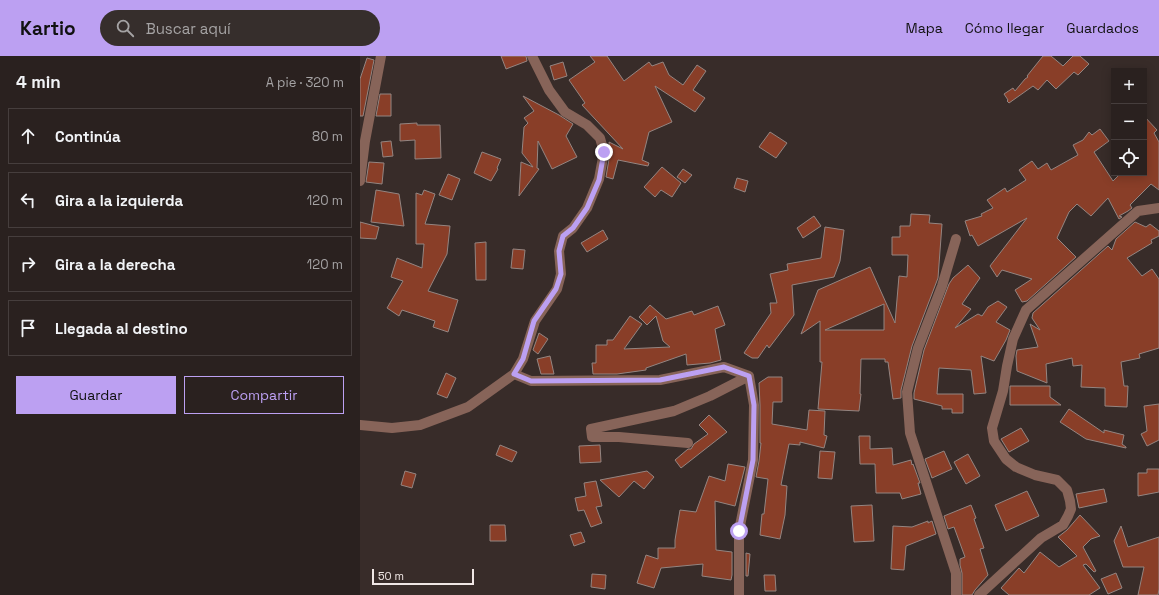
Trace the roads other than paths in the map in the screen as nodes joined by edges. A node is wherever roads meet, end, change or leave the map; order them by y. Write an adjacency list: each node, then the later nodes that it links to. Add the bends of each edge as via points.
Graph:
1 (381, 56): 3 (street)
2 (532, 56): 6 (street, via 549,90 564,112 587,125 600,138 604,152 599,180 587,208 573,228 563,236 559,251 561,274 556,289 534,321 523,359)
3 (360, 181)
4 (1159, 208): 12 (street, via 1138,211 1026,310 1022,317 1012,339 1003,391 992,428 994,441 1006,459 1016,467 1057,480 1067,490 1071,509 1063,525 1042,538)
5 (956, 240): 11 (street, via 942,286 918,348 907,392 910,433 956,573)
6 (514, 374): 7 (street, via 531,381 660,380 724,367); 8 (street, via 468,406 420,424 392,428)
7 (749, 376): 9 (street, via 674,411 591,429 592,437); 10 (street, via 754,405 753,460 739,531)
8 (360, 425)
9 (688, 442)
10 (739, 595)
11 (956, 595)
12 (979, 595)

